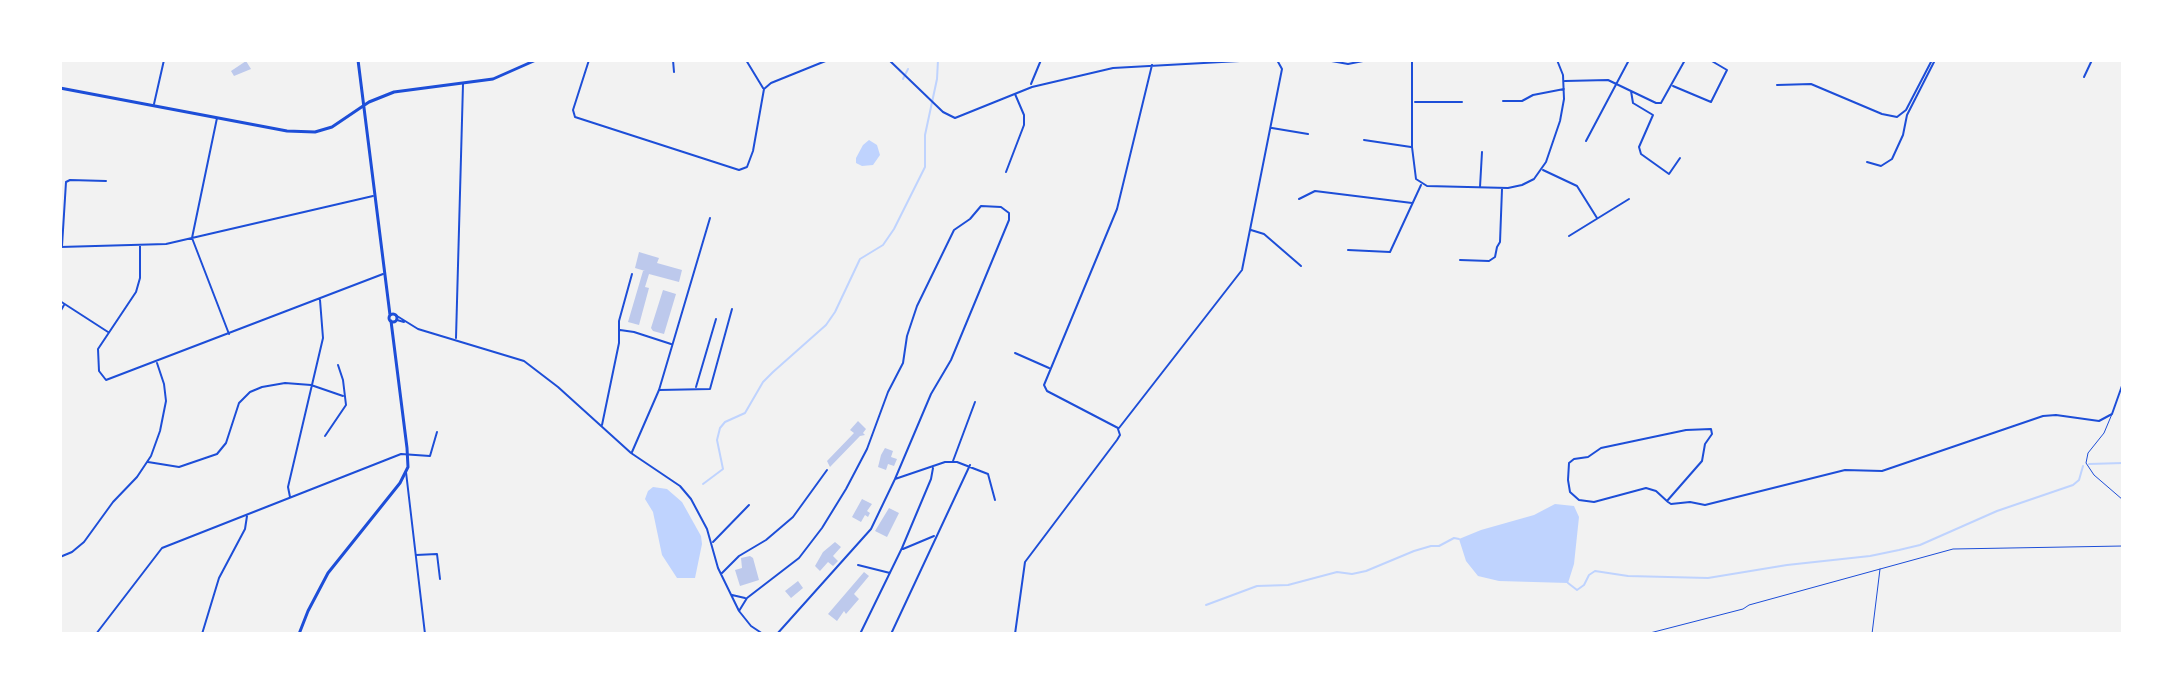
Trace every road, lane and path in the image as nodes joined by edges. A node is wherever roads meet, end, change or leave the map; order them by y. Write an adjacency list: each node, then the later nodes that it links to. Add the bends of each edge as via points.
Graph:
1 (164, 60): 39 (street)
2 (358, 60): 40 (street)
3 (536, 60): 26 (street, via 498,77)
4 (589, 60): 32 (street, via 575,117 739,170 747,167 753,151)
5 (673, 60): 23 (street)
6 (746, 60): 32 (street)
7 (828, 60): 32 (street)
8 (889, 60): 35 (street, via 951,117)
9 (1041, 60): 30 (street)
10 (1258, 60): 21 (street)
11 (1326, 60): 12 (street)
12 (1368, 60)
13 (1412, 60): 37 (street)
14 (1557, 60): 25 (street)
15 (1629, 60): 27 (street)
16 (1685, 60): 29 (street)
17 (1710, 60): 29 (street, via 1727,70 1711,102)
18 (1934, 60): 28 (street, via 1897,117 1811,84); 49 (street, via 1892,159 1881,166)
19 (2092, 60): 24 (street)
20 (1278, 61): 42 (street, via 1282,69)
21 (1188, 62): 22 (street)
22 (1152, 65): 30 (street, via 1113,68); 89 (street, via 1117,209)
23 (674, 72)
24 (2084, 77)
25 (1564, 81): 27 (street); 33 (street)
26 (463, 83): 40 (street, via 398,91); 84 (street)
27 (1617, 83): 34 (street); 45 (street)
28 (1777, 85)
29 (1673, 86): 34 (street, via 1661,103)
30 (1032, 87): 35 (street)
31 (60, 88): 39 (street)
32 (764, 89)
33 (1564, 89): 36 (street); 50 (street, via 1560,121)
34 (1631, 90): 48 (street, via 1633,103 1653,115 1640,143 1641,154 1669,174)
35 (1015, 93): 51 (street, via 1024,125)
36 (1503, 101)
37 (1412, 102): 38 (street); 46 (street)
38 (1462, 102)
39 (154, 105): 41 (street)
40 (363, 106): 41 (street, via 315,132); 56 (street)
41 (218, 117): 64 (street)
42 (1270, 128): 43 (street); 62 (street)
43 (1308, 134)
44 (1364, 140): 46 (street)
45 (1586, 141)
46 (1412, 147): 53 (street, via 1414,176)
47 (1482, 152): 54 (street)
48 (1680, 158)
49 (1867, 162)
50 (1542, 169): 55 (street, via 1522,185); 61 (street, via 1577,186)
51 (1006, 172)
52 (106, 181): 66 (street, via 66,182)
53 (1422, 184): 54 (street); 59 (street)
54 (1480, 187): 55 (street)
55 (1502, 188): 68 (street, via 1500,242 1491,261)
56 (374, 196): 64 (street); 70 (street)
57 (1299, 199): 59 (street, via 1315,191)
58 (1629, 199): 61 (street)
59 (1413, 203): 67 (street, via 1390,252)
60 (710, 218): 85 (street)
61 (1597, 218): 63 (street)
62 (1250, 229): 69 (street, via 1264,234); 100 (street, via 1239,276)
63 (1569, 236)
64 (192, 238): 65 (street); 82 (street)
65 (140, 246): 66 (street); 80 (street, via 136,292)
66 (61, 247)
67 (1348, 250)
68 (1460, 260)
69 (1301, 266)
70 (383, 274): 72 (street); 77 (street)
71 (632, 274): 79 (street)
72 (320, 299): 82 (street); 91 (street, via 323,338)
73 (60, 301): 74 (street)
74 (65, 304): 76 (street); 80 (street)
75 (732, 309): 93 (street, via 710,388)
76 (60, 312)
77 (394, 318): 84 (street); 104 (street)
78 (716, 319): 93 (street)
79 (619, 330): 81 (street); 83 (street)
80 (108, 332): 87 (street, via 97,354 102,378)
81 (629, 332): 83 (street); 85 (street)
82 (229, 334): 87 (street)
83 (619, 338): 99 (street)
84 (456, 339): 99 (street, via 524,361)
85 (673, 344): 94 (street)
86 (1015, 353): 89 (street)
87 (157, 362): 106 (street, via 166,401)
88 (338, 365): 92 (street)
89 (1050, 369): 100 (street, via 1045,390)
90 (2123, 383): 98 (street)
91 (311, 385): 95 (street); 106 (street, via 277,384 250,392 237,407 222,450 209,458 179,467); 112 (street)
92 (343, 389): 95 (street); 96 (street)
93 (695, 389): 94 (street)
94 (659, 390): 103 (street)
95 (332, 392): 96 (street)
96 (343, 396): 102 (street, via 344,408)
97 (975, 402): 105 (street)
98 (2112, 414): 114 (lane, via 2086,463); 115 (street, via 2096,421 2036,417 1882,471 1845,470 1705,505)
99 (602, 427): 103 (street)
100 (1118, 428): 140 (street, via 1117,440 1025,562)
101 (437, 432): 104 (street, via 431,455)
102 (325, 436)
103 (631, 453): 119 (street, via 686,493)
104 (408, 454): 110 (street); 112 (street)
105 (953, 461): 107 (street); 108 (street)
106 (148, 462): 123 (street, via 81,545)
107 (970, 465): 113 (street, via 990,476); 118 (street)
108 (933, 467): 111 (street); 121 (street)
109 (827, 470): 127 (street, via 793,517)
110 (406, 472): 122 (street); 134 (street, via 328,573)
111 (895, 479): 130 (street, via 1004,233 1010,217 1001,207 981,206 954,230 917,306 903,363 846,489 799,558); 137 (street, via 871,529)
112 (290, 498): 117 (street)
113 (995, 500)
114 (2123, 500)
115 (1667, 501): 115 (street, via 1646,488 1594,502 1574,498 1569,463 1601,448 1711,429 1700,464)
116 (749, 505): 119 (street)
117 (246, 515): 132 (street, via 160,550); 133 (street)
118 (936, 535): 121 (street); 139 (street)
119 (712, 542): 127 (street)
120 (2123, 546): 125 (path, via 1953,549)
121 (901, 549): 126 (street)
122 (416, 555): 128 (street, via 437,554); 135 (street)
123 (60, 557)
124 (858, 565): 126 (street)
125 (1880, 569): 141 (path); 144 (path)
126 (891, 573): 138 (street)
127 (721, 574): 129 (street)
128 (440, 579)
129 (730, 595): 130 (street); 131 (street)
130 (747, 598): 131 (street)
131 (739, 611): 136 (street)
132 (96, 634)
133 (202, 634)
134 (299, 634)
135 (425, 634)
136 (763, 634)
137 (777, 634)
138 (860, 634)
139 (891, 634)
140 (1015, 634)
141 (1646, 634)
142 (1753, 634): 143 (path)
143 (1761, 634)
144 (1872, 634)

